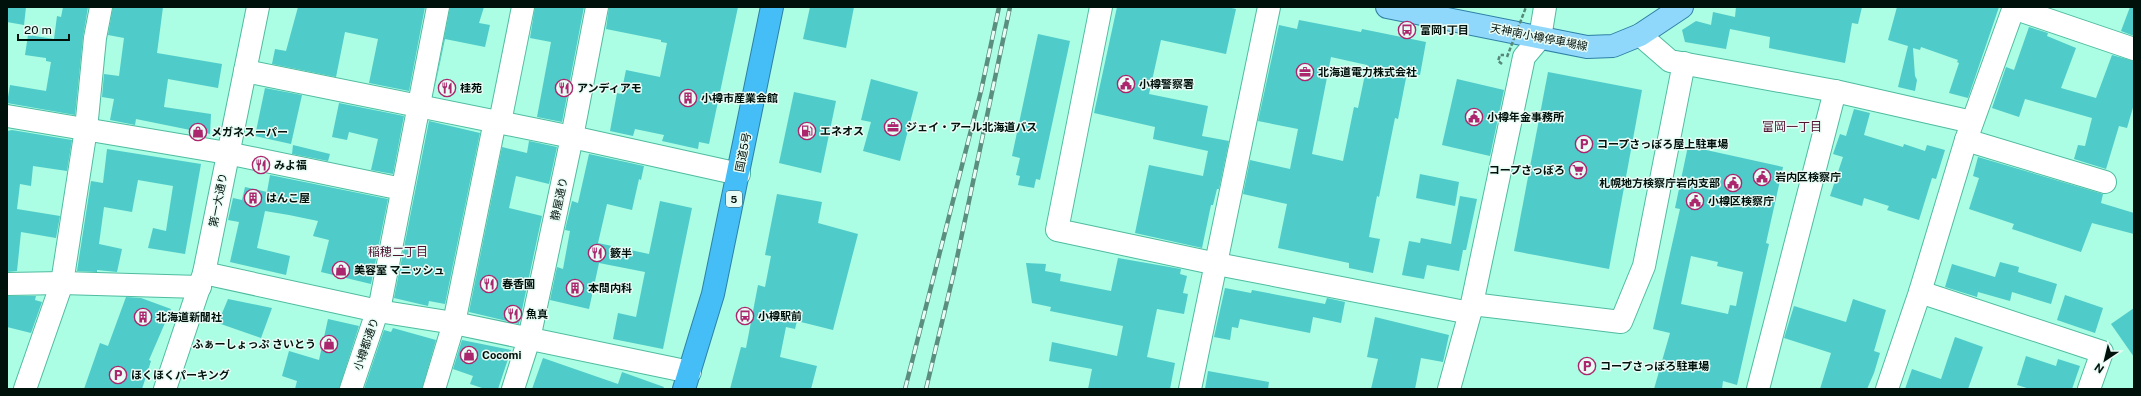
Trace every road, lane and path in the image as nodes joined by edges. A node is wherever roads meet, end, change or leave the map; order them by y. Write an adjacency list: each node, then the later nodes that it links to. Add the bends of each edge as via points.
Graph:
1 (101, 7): 24 (street, via 95,38)
2 (258, 7): 19 (street, 第一大通り)
3 (438, 7): 21 (street, 小樽都通り)
4 (523, 7): 23 (street)
5 (597, 7): 26 (street, 静屋通り)
6 (772, 7): 28 (highway, 国道5号 / 5)
7 (1101, 7): 31 (street, via 1056,230)
8 (1269, 7): 31 (street)
9 (1387, 7): 15 (main road, 天神南小樽停車場線)
10 (1526, 7): 17 (path, bridge)
11 (1545, 7): 15 (street)
12 (1682, 7): 14 (main road, 天神南小樽停車場線)
13 (2013, 8): 16 (street); 25 (street)
14 (1640, 35): 15 (main road, 天神南小樽停車場線, via 1613,46 1593,47); 18 (street, via 1670,61)
15 (1540, 38): 37 (street, via 1524,57)
16 (2134, 49)
17 (1507, 57)
18 (1684, 63): 20 (street); 37 (street, via 1644,266 1621,322)
19 (245, 71): 21 (street); 27 (street, 第一大通り)
20 (1835, 91): 25 (street); 48 (street)
21 (418, 105): 23 (street); 30 (street, 小樽都通り)
22 (7, 116): 24 (street)
23 (497, 121): 26 (street); 38 (street)
24 (86, 129): 27 (street); 33 (street)
25 (1969, 131): 29 (street); 35 (street)
26 (572, 137): 28 (street); 39 (street, 静屋通り)
27 (227, 153): 30 (street); 32 (street, 第一大通り)
28 (739, 174): 40 (highway, 国道5号 / 5, via 713,294)
29 (2105, 182)
30 (402, 189): 36 (street, 小樽都通り)
31 (1216, 264): 37 (street); 46 (street)
32 (202, 280): 33 (street); 36 (street); 42 (street, 第一大通り)
33 (62, 283): 34 (street); 41 (street)
34 (7, 284)
35 (1920, 292): 49 (street); 50 (street, via 2102,352)
36 (379, 305): 38 (street); 43 (street, 小樽都通り)
37 (1471, 308): 47 (street)
38 (454, 323): 39 (street); 44 (street)
39 (529, 339): 40 (street); 45 (street, 静屋通り)
40 (687, 380)
41 (25, 389)
42 (165, 389)
43 (351, 389)
44 (434, 389)
45 (513, 389)
46 (1190, 389)
47 (1449, 389)
48 (1758, 389)
49 (1887, 389)
50 (2089, 389)

